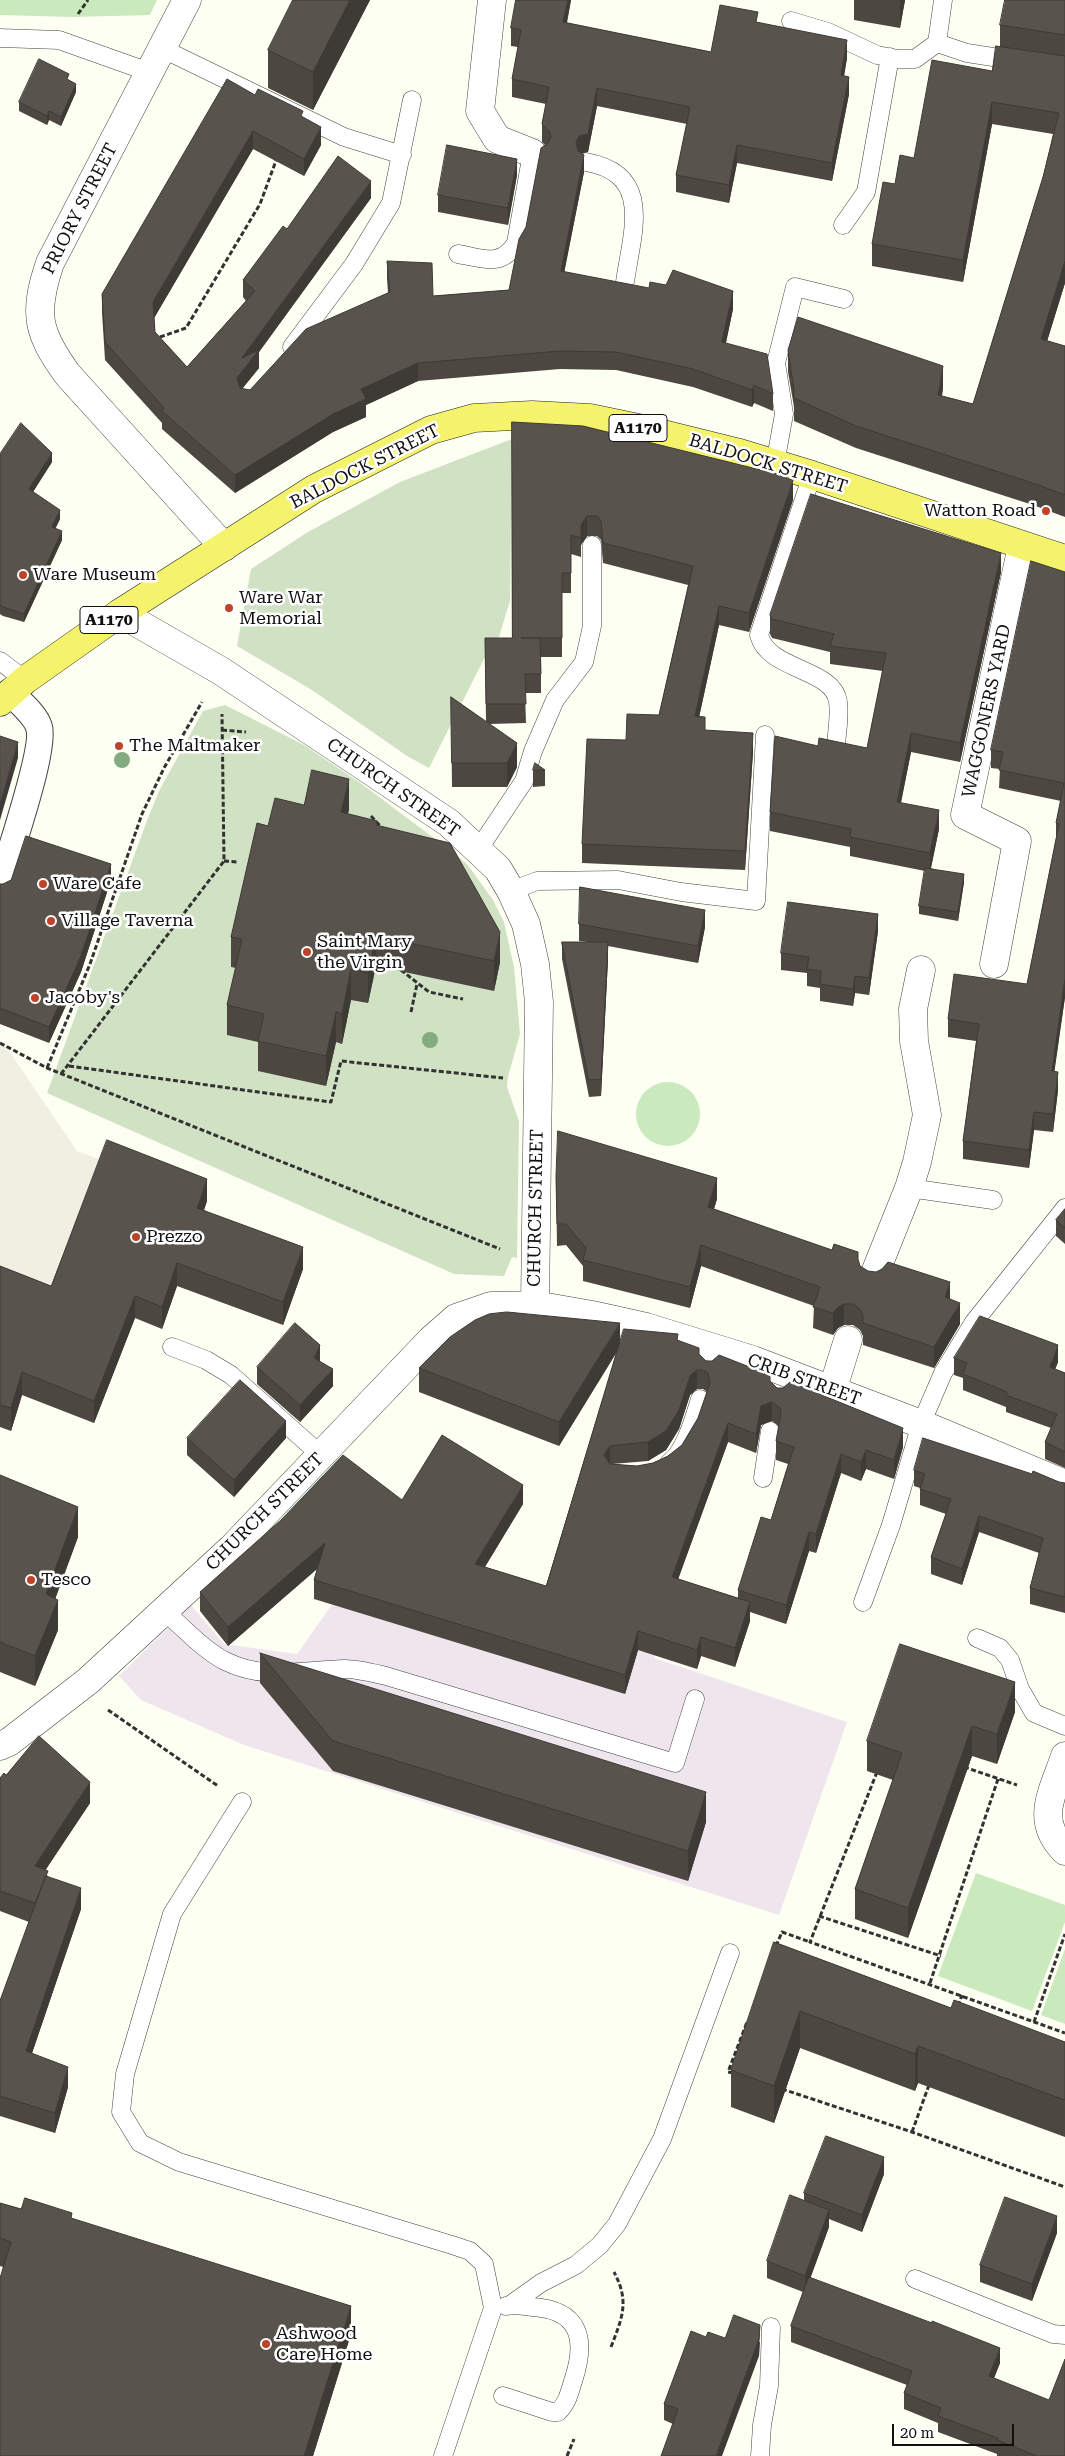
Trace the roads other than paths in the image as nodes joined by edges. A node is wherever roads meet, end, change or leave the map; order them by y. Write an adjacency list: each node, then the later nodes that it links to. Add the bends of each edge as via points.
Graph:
1 (187, 0): 7 (street, PRIORY STREET)
2 (492, 0): 12 (street, via 480,111 497,139)
3 (943, 0): 6 (lane)
4 (791, 21): 8 (lane, via 828,32)
5 (0, 38): 10 (lane, via 59,40)
6 (937, 43): 8 (lane, via 915,59); 9 (lane, via 967,52)
7 (161, 48): 10 (street, PRIORY STREET); 13 (lane, via 344,137)
8 (890, 58): 15 (lane, via 866,192)
9 (1065, 68)
10 (149, 72): 24 (street, PRIORY STREET, via 50,264 39,309 42,329 52,352 68,375)
11 (412, 100): 13 (lane)
12 (536, 154): 16 (lane, via 516,243 509,255 495,260)
13 (402, 155): 19 (lane, via 391,203 354,264)
14 (586, 162): 17 (lane, via 612,169 623,179 632,195 635,216)
15 (843, 225)
16 (458, 254)
17 (625, 282)
18 (844, 299): 20 (lane, via 795,287 776,362 784,414)
19 (284, 357)
20 (775, 464): 21 (main road, BALDOCK STREET / A1170); 24 (main road, BALDOCK STREET / A1170, via 590,418 532,415 474,418 431,430 314,490)
21 (812, 476): 23 (main road, BALDOCK STREET / A1170); 30 (lane, via 760,635 769,653 833,690 838,701)
22 (592, 545): 31 (lane, via 592,626 584,662 555,700 524,781)
23 (1022, 546): 25 (main road, BALDOCK STREET / A1170); 34 (street, WAGGONERS YARD, via 965,815 1017,842)
24 (224, 547): 26 (main road, A1170)
25 (1065, 559)
26 (120, 613): 28 (main road, A1170); 31 (street, CHURCH STREET, via 221,671 449,823)
27 (0, 661): 28 (lane)
28 (12, 691): 32 (street, via 36,719 40,736 36,764)
29 (765, 735): 33 (lane, via 756,901 618,880 537,881)
30 (836, 745)
31 (478, 850): 33 (street, CHURCH STREET, via 498,869)
32 (0, 886)
33 (511, 891): 40 (street, CHURCH STREET, via 526,924 539,1002)
34 (994, 964)
35 (922, 970): 36 (street, via 913,1009 914,1041 927,1115)
36 (909, 1188): 37 (lane); 39 (street)
37 (993, 1200)
38 (1065, 1208): 45 (lane, via 974,1322 943,1373)
39 (873, 1278)
40 (535, 1305): 43 (street, CRIB STREET, via 646,1327 713,1356 752,1360 785,1381); 47 (street, CHURCH STREET, via 491,1306 456,1318 431,1340)
41 (848, 1340): 43 (street)
42 (172, 1347): 47 (lane, via 206,1360 231,1375)
43 (832, 1391): 45 (street, CRIB STREET)
44 (700, 1400): 48 (lane, via 692,1426 676,1458)
45 (921, 1424): 50 (street, CRIB STREET); 51 (lane, via 891,1525)
46 (770, 1432): 49 (lane)
47 (322, 1456): 52 (street, CHURCH STREET, via 232,1548)
48 (652, 1471)
49 (763, 1478)
50 (1065, 1484)
51 (863, 1602)
52 (163, 1610): 54 (lane, via 211,1651 246,1668 295,1674 346,1669 386,1676 675,1763); 56 (street, CHURCH STREET, via 78,1689)
53 (977, 1638): 55 (lane, via 1000,1648 1010,1660 1020,1689 1034,1713)
54 (695, 1699)
55 (1065, 1726)
56 (0, 1746)
57 (1065, 1756): 59 (street, via 1047,1815 1054,1840)
58 (242, 1802): 62 (lane, via 172,1914 125,2074 121,2112 140,2143 179,2162 470,2252 484,2264)
59 (1065, 1852)
60 (730, 1953): 62 (lane, via 662,2139 617,2224 600,2245 576,2265)
61 (915, 2279): 64 (lane, via 1053,2334)
62 (501, 2306): 65 (lane, via 550,2308 565,2316 576,2326 580,2350 566,2403 558,2412); 66 (lane)
63 (771, 2327): 67 (lane, via 769,2386)
64 (1065, 2335)
65 (503, 2396)
66 (443, 2456)
67 (760, 2456)

